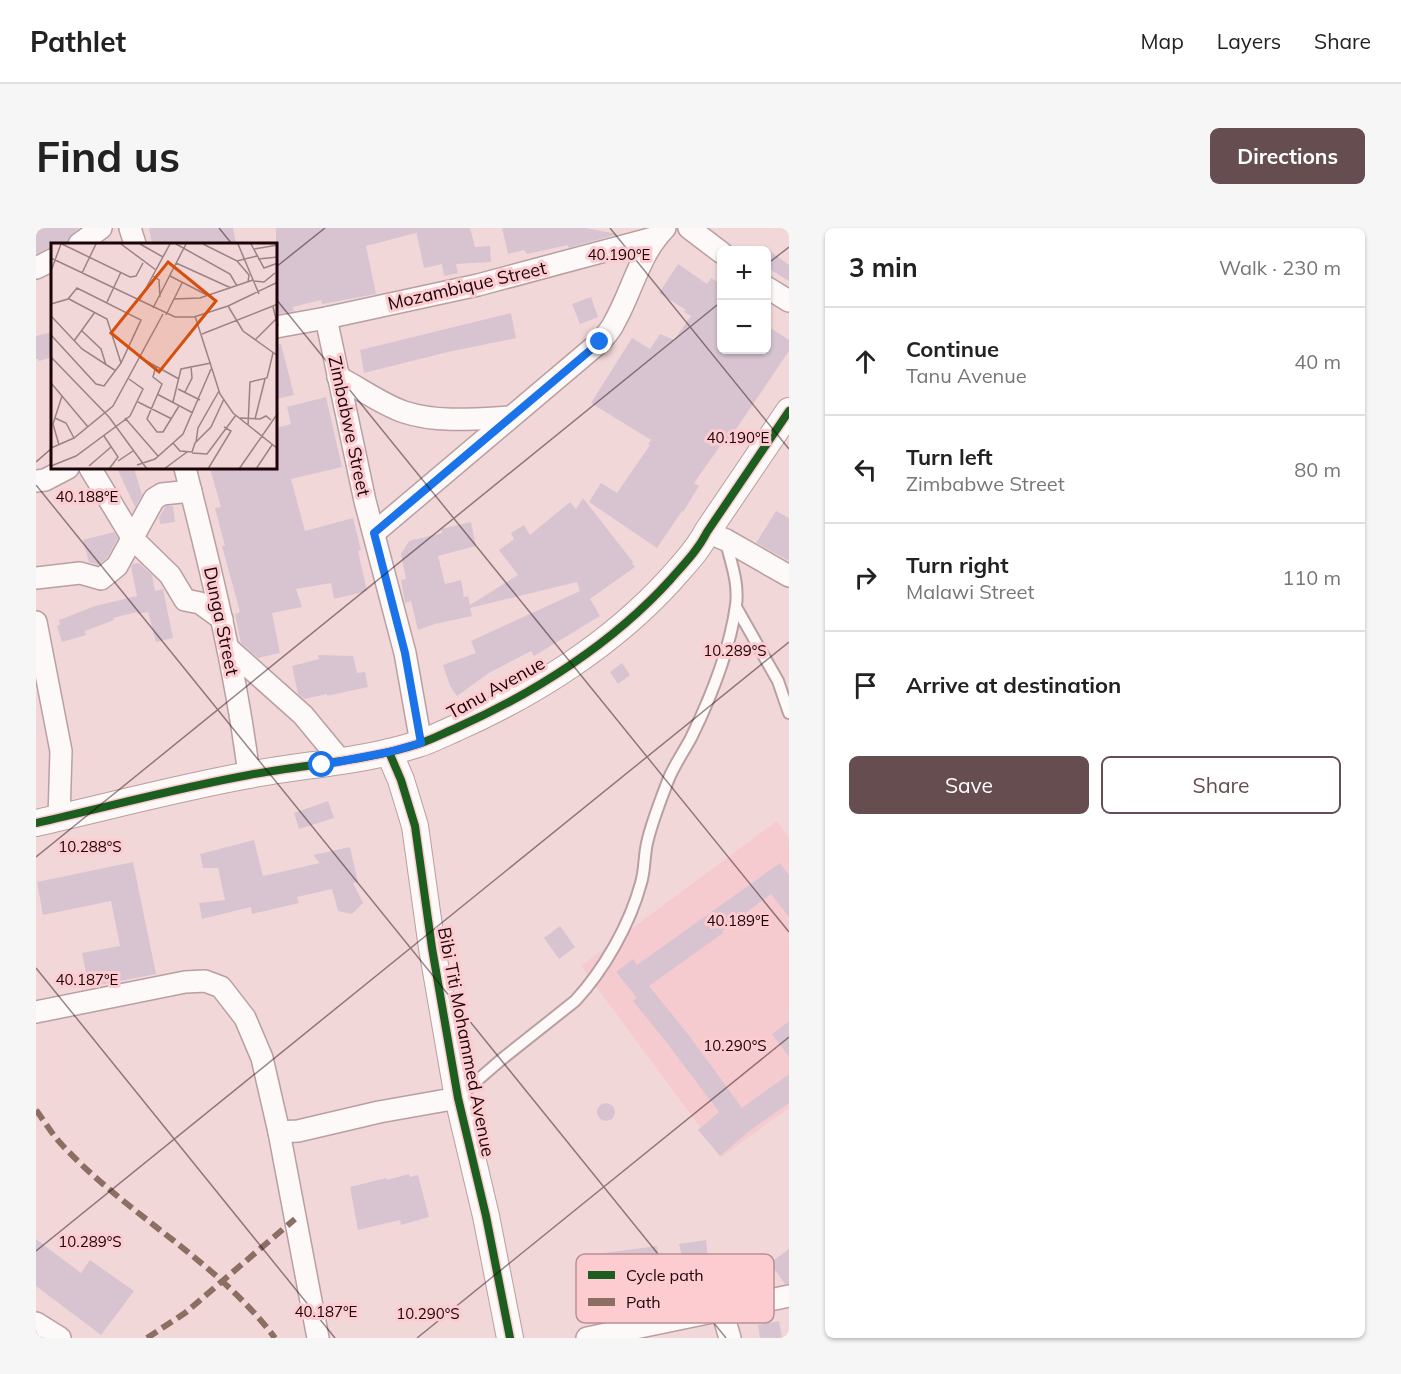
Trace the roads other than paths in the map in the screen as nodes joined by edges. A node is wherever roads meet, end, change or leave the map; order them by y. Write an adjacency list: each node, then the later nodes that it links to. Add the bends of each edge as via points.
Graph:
1 (101, 228): 5 (street)
2 (130, 228): 6 (street)
3 (689, 228): 7 (street)
4 (661, 232): 12 (street, Mozambique Street, via 478,285); 16 (street, via 614,324 600,342)
5 (80, 243)
6 (135, 243)
7 (717, 249)
8 (51, 260): 9 (street)
9 (36, 268)
10 (771, 290): 11 (street)
11 (789, 301)
12 (326, 318): 13 (street, Mozambique Street); 14 (street, Zimbabwe Street)
13 (278, 327)
14 (338, 376): 16 (street, via 406,413 436,418); 22 (street, Zimbabwe Street)
15 (789, 411): 23 (street, Tanu Avenue)
16 (510, 417): 22 (street)
17 (64, 470): 20 (street)
18 (91, 470): 24 (street)
19 (186, 470): 21 (street, Dunga Street)
20 (36, 481)
21 (191, 490): 24 (street, via 154,499); 28 (street, Dunga Street)
22 (374, 533): 32 (street, Zimbabwe Street, via 405,653)
23 (716, 536): 25 (street); 27 (lane, via 735,577); 32 (street, Tanu Avenue, via 700,546 646,606 591,650 519,696)
24 (133, 539): 26 (street, via 117,566 101,579 80,573); 28 (street, via 170,575 185,600 200,603)
25 (789, 576)
26 (36, 578)
27 (736, 607): 31 (lane, via 778,681); 38 (lane, via 705,706 656,815 647,843 642,882 601,969 575,1001)
28 (222, 620): 30 (street, Dunga Street)
29 (36, 622): 36 (street, via 62,751)
30 (229, 649): 34 (street, via 303,716); 35 (street, Dunga Street)
31 (789, 713)
32 (421, 743): 33 (street, Tanu Avenue)
33 (389, 752): 34 (street, Tanu Avenue); 38 (street, Bibi Titi Mohammed Avenue, via 415,826)
34 (342, 761): 35 (street, Tanu Avenue)
35 (249, 775): 36 (street, Tanu Avenue)
36 (48, 821)
37 (36, 1012): 39 (street, via 185,982 205,981 221,987 245,1018 262,1058)
38 (458, 1098): 39 (street, via 298,1131); 47 (street, Bibi Titi Mohammed Avenue)
39 (279, 1131): 46 (street)
40 (789, 1296): 41 (street)
41 (774, 1299)
42 (36, 1323): 45 (street)
43 (662, 1323): 48 (street)
44 (726, 1323): 49 (street)
45 (60, 1338)
46 (318, 1338)
47 (510, 1338)
48 (587, 1338)
49 (730, 1338)

